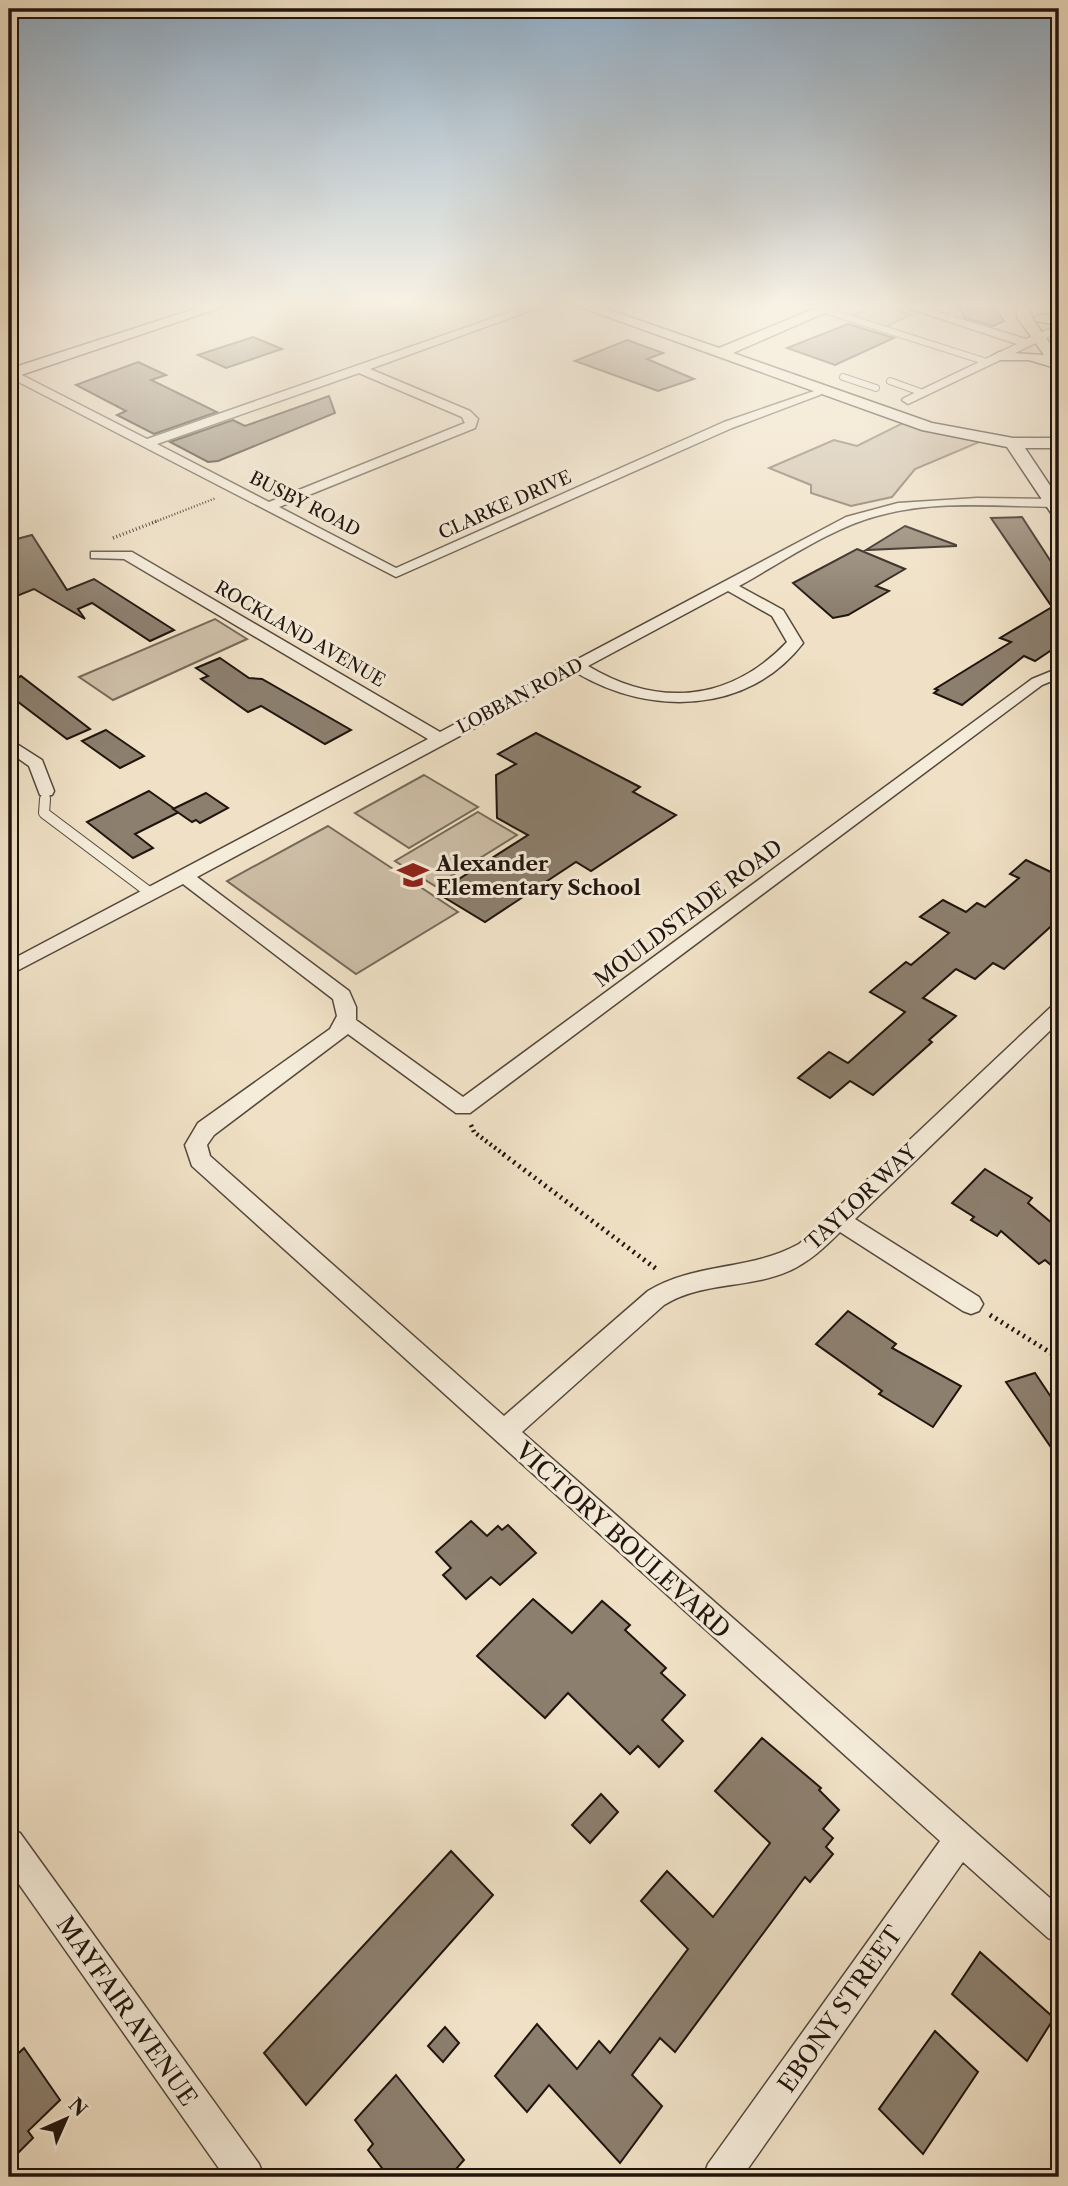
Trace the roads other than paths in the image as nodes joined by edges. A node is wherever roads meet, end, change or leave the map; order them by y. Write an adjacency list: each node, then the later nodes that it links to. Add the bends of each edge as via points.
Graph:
1 (73, 406): 8 (street, BUSBY ROAD)
2 (254, 406): 8 (street)
3 (447, 406): 9 (street, via 466,414 471,425)
4 (782, 406): 12 (street, CLARKE DRIVE, via 729,425)
5 (867, 406): 6 (street, via 928,427)
6 (1013, 443): 7 (street); 10 (street)
7 (1059, 443)
8 (146, 444): 9 (street, BUSBY ROAD)
9 (268, 507): 12 (street, BUSBY ROAD)
10 (1056, 508): 13 (street, LOBBAN ROAD, via 927,505 869,512)
11 (102, 555): 16 (street, ROCKLAND AVENUE, via 139,562)
12 (396, 573)
13 (728, 586): 14 (street, LOBBAN ROAD); 14 (street, via 776,611 789,623 795,643 778,664 742,685 712,696 670,699 619,689)
14 (576, 666): 16 (street, LOBBAN ROAD)
15 (1059, 673): 23 (street, MOULDSTADE ROAD, via 1037,682 463,1108)
16 (440, 739): 19 (street, LOBBAN ROAD)
17 (9, 744): 18 (street, via 36,764)
18 (46, 791): 20 (lane, via 44,813)
19 (183, 875): 20 (street, LOBBAN ROAD); 23 (street, via 342,996 348,1010)
20 (149, 892): 21 (street, LOBBAN ROAD)
21 (9, 969)
22 (1059, 1011): 24 (street, TAYLOR WAY)
23 (346, 1023): 26 (street, VICTORY BOULEVARD, via 188,1145)
24 (839, 1220): 25 (street); 26 (street, TAYLOR WAY, via 807,1250 780,1265 677,1285 656,1298)
25 (971, 1304)
26 (503, 1433): 27 (street, VICTORY BOULEVARD)
27 (959, 1840): 29 (street, VICTORY BOULEVARD); 31 (street, EBONY STREET)
28 (9, 1844): 30 (street, MAYFAIR AVENUE)
29 (1059, 1927)
30 (246, 2177)
31 (721, 2177)

